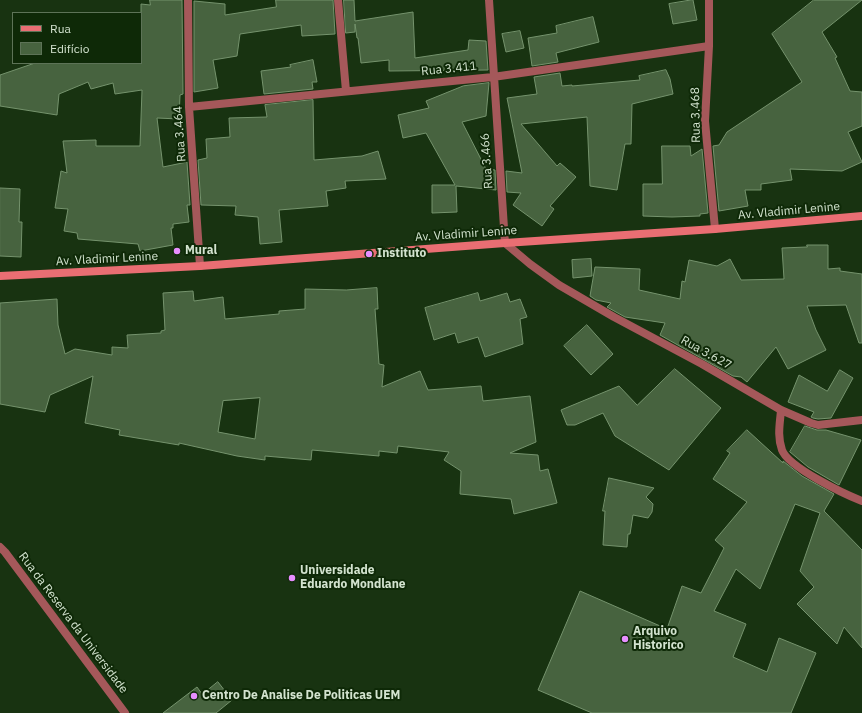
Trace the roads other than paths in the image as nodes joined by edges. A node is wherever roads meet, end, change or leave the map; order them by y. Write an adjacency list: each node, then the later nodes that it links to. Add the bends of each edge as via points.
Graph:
1 (188, 0): 8 (street, Rua 3.464)
2 (338, 0): 7 (street)
3 (489, 0): 6 (street, Rua 3.466)
4 (709, 0): 5 (street, Rua 3.468)
5 (709, 46): 6 (street, Rua 3.411); 10 (street, Rua 3.468, via 705,121)
6 (494, 77): 7 (street, Rua 3.411); 11 (street, Rua 3.466)
7 (346, 91): 8 (street, Rua 3.411)
8 (189, 107): 12 (street, Rua 3.464)
9 (862, 216): 10 (main road, Av. Vladimir Lenine)
10 (715, 229): 11 (main road, Av. Vladimir Lenine)
11 (505, 243): 12 (main road, Av. Vladimir Lenine); 14 (street, Rua 3.627, via 559,285)
12 (200, 266): 13 (main road, Av. Vladimir Lenine)
13 (0, 276)
14 (782, 410): 15 (street, Rua 3.627, via 818,425); 16 (street, via 778,438 782,452 789,461 801,470)
15 (862, 420)
16 (862, 501)
17 (0, 547): 18 (street, Rua da Reserva da Universidade)
18 (125, 713)

